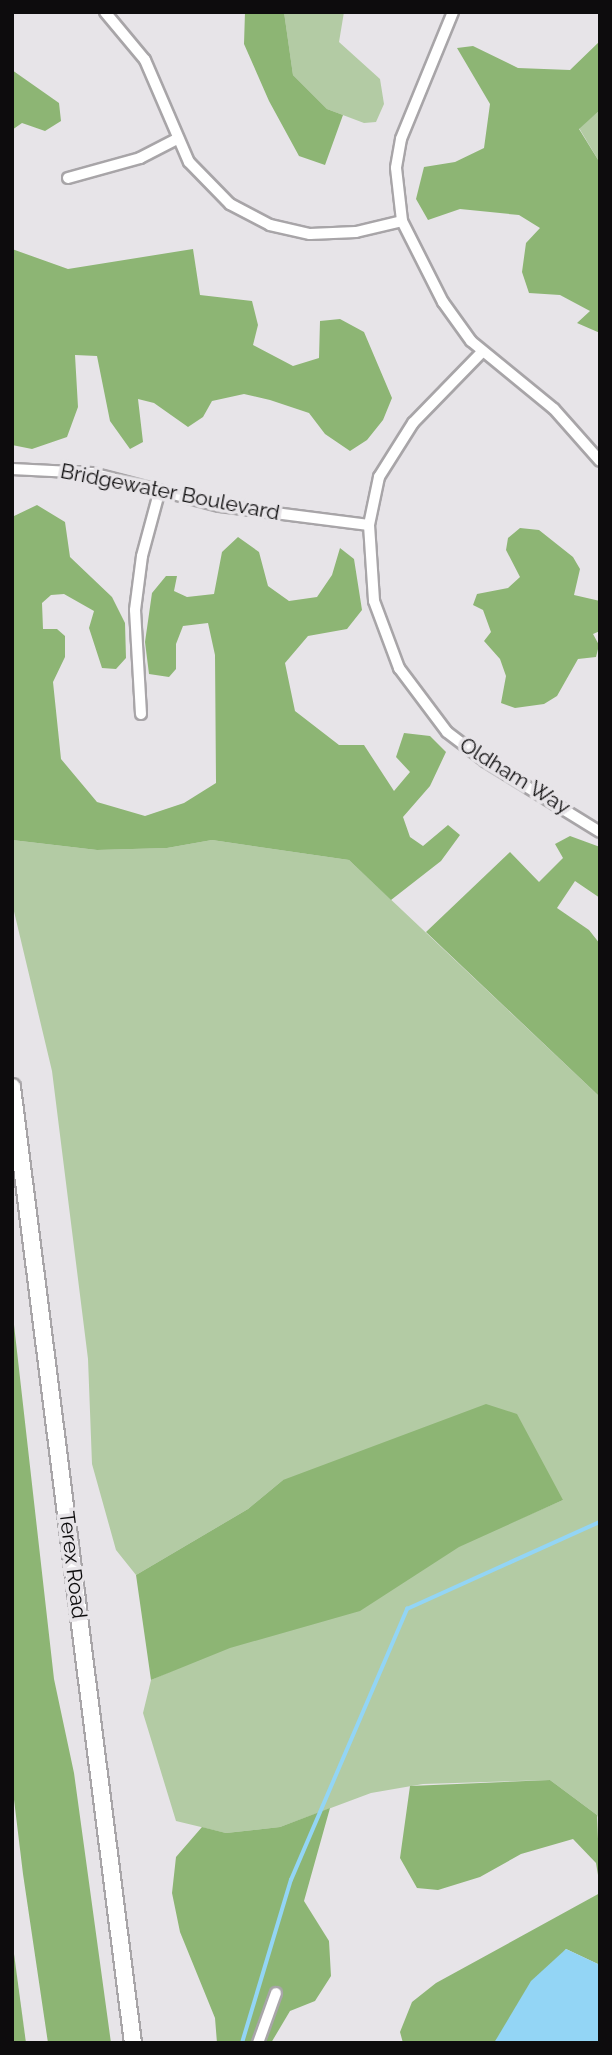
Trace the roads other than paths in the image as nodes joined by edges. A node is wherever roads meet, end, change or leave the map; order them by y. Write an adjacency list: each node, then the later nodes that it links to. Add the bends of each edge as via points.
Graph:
1 (105, 12): 3 (street, via 145,60)
2 (453, 12): 5 (street, via 401,139 396,168)
3 (177, 139): 4 (street, via 140,158); 5 (street, via 213,189 249,216 270,225 331,235)
4 (68, 178)
5 (402, 221): 6 (street, via 443,302)
6 (482, 352): 7 (street, via 554,409); 10 (street, Oldham Way, via 413,423 390,454)
7 (600, 461)
8 (12, 469): 9 (street, Bridgewater Boulevard, via 92,473)
9 (159, 493): 10 (street, Bridgewater Boulevard, via 267,513); 11 (street, via 142,556 135,610)
10 (369, 525): 12 (street, Oldham Way, via 370,576 379,622 399,668 429,712 467,749)
11 (141, 714)
12 (600, 832)
13 (12, 1087): 15 (main road, Terex Road)
14 (276, 1993): 16 (street)
15 (133, 2043)
16 (258, 2043)

